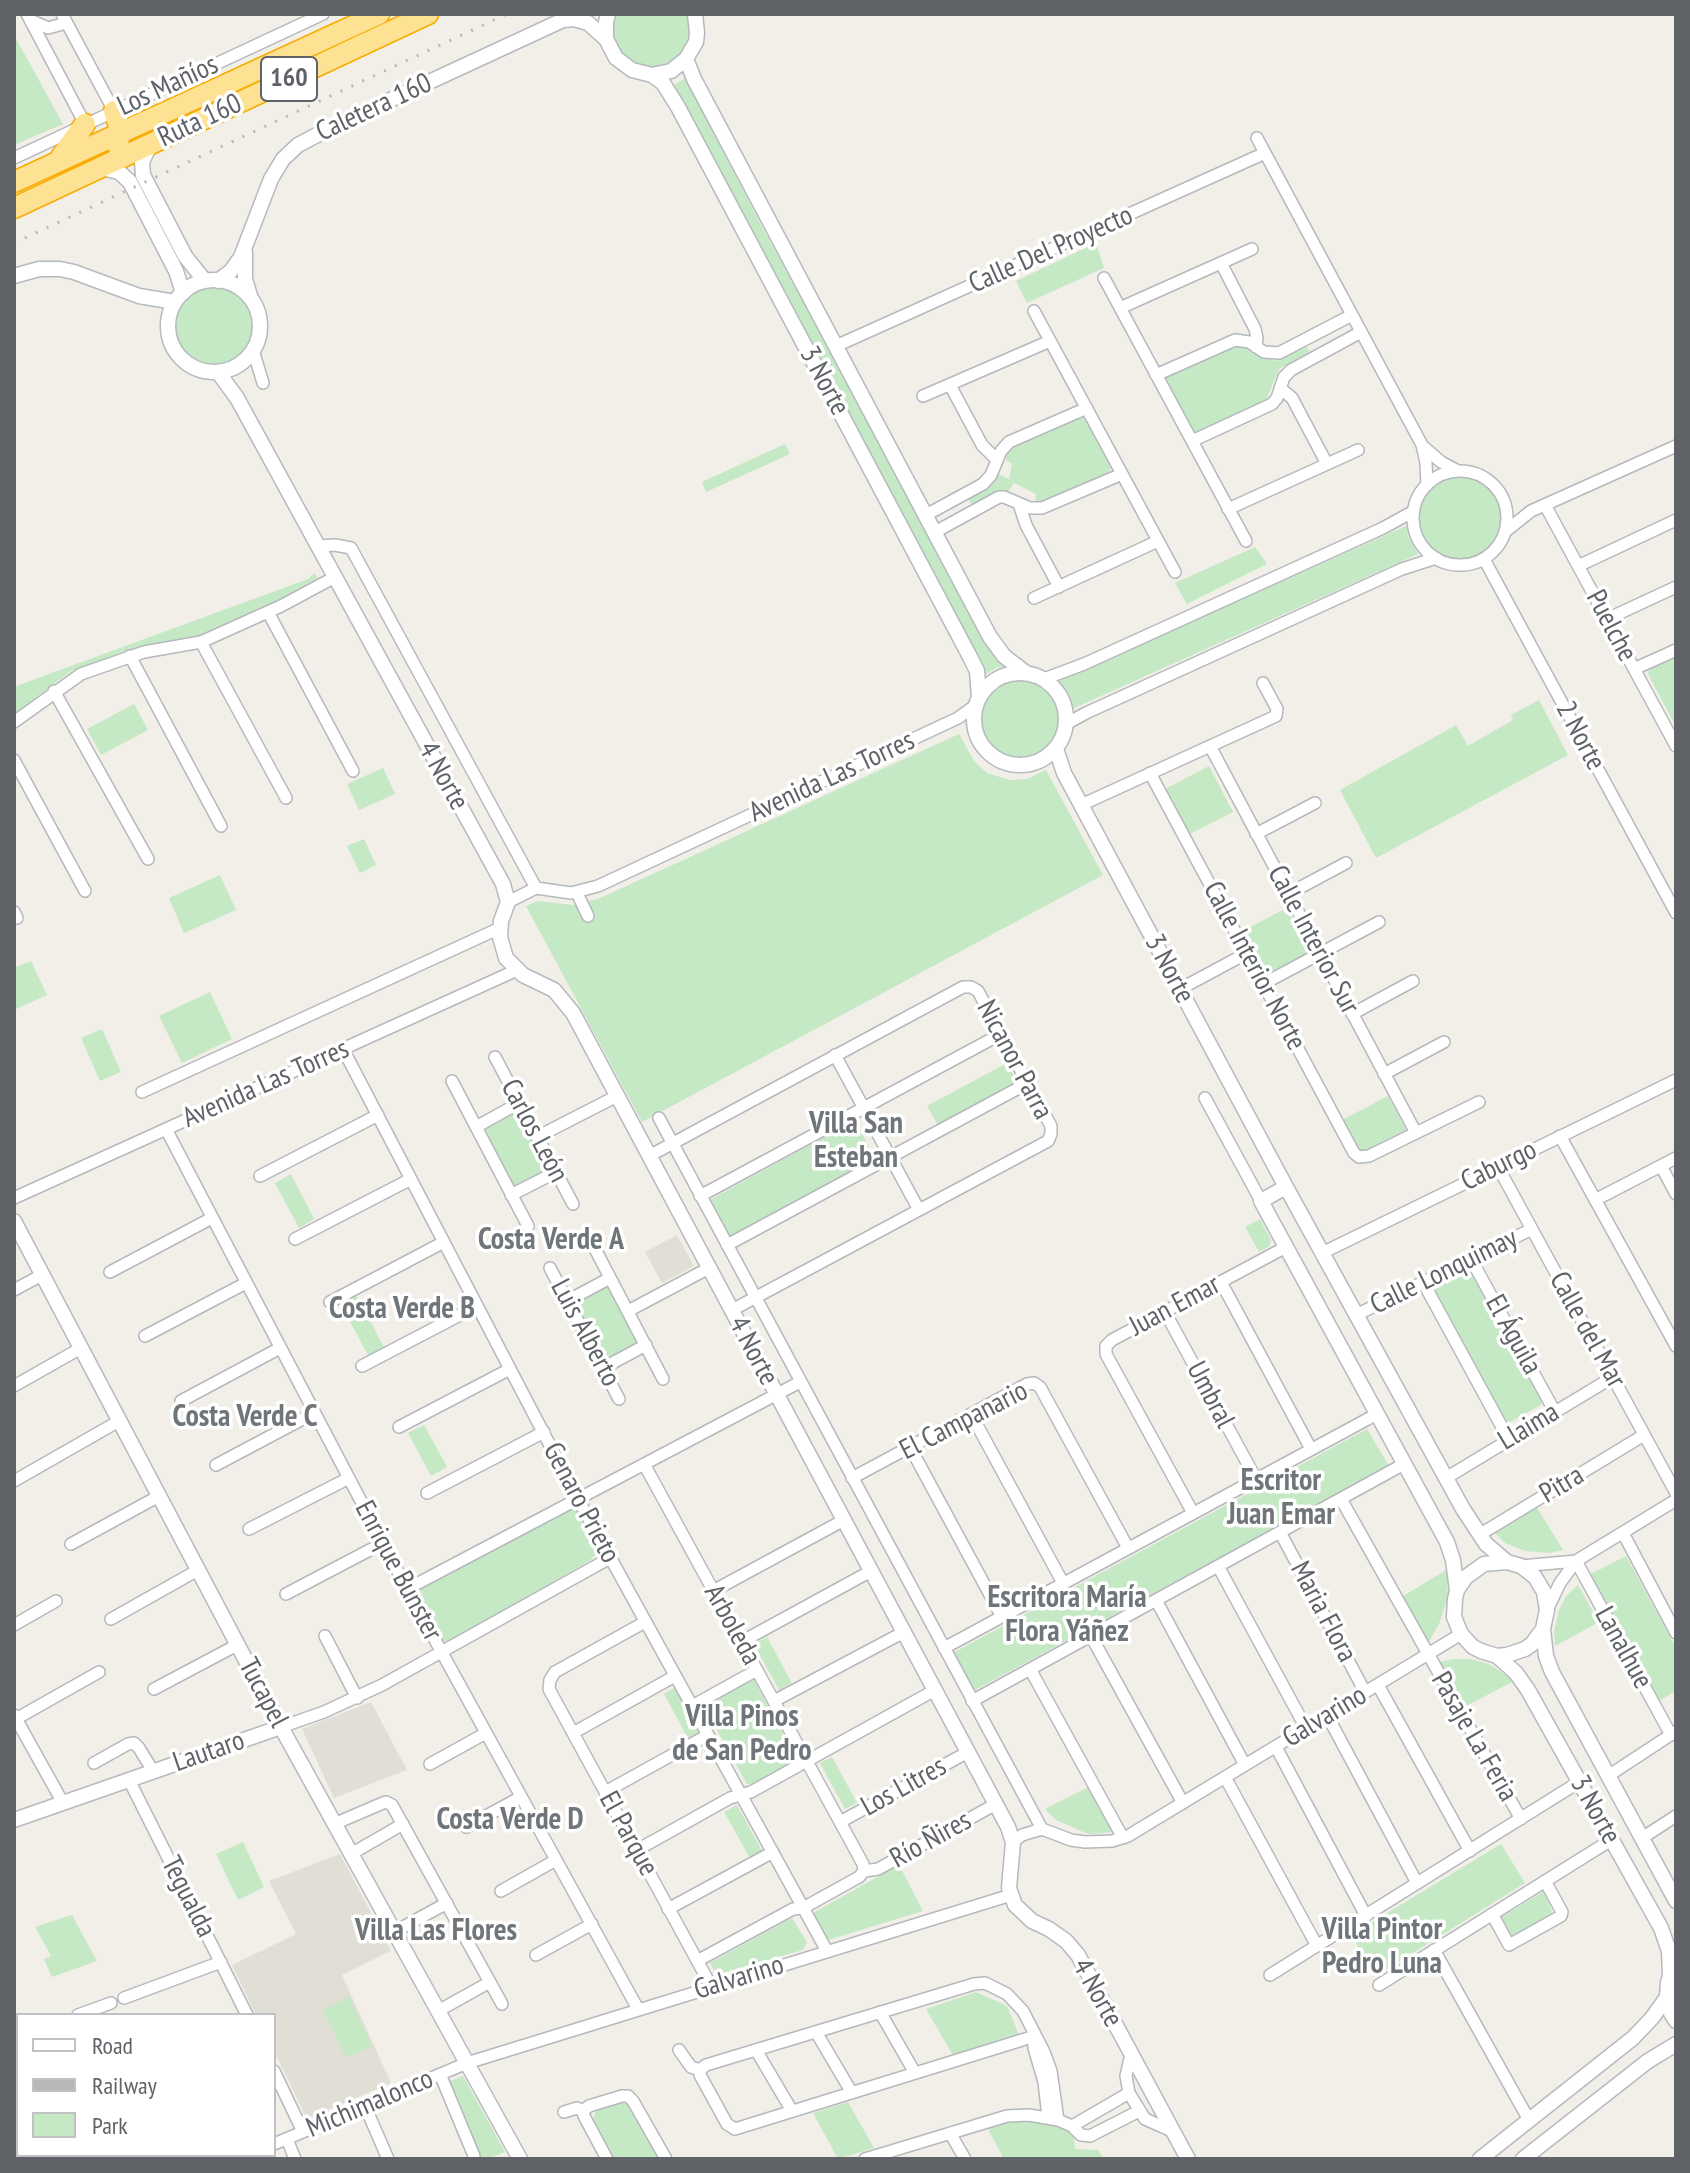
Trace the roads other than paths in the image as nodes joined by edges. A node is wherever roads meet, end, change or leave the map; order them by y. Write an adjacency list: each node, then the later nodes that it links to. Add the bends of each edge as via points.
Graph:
1 (323, 14): 12 (street, Los Mañíos)
2 (379, 14): 14 (highway, Ruta 160 / 160)
3 (428, 14): 16 (highway, Ruta 160 / 160)
4 (608, 14): 9 (street)
5 (695, 14): 10 (street, via 696,42)
6 (28, 17): 7 (street, via 48,28); 13 (street)
7 (64, 18): 12 (street)
8 (562, 18): 9 (street, Caletera 160, via 583,21); 23 (street, Caletera 160, via 298,145 271,179)
9 (606, 39): 11 (street, 3 Norte, via 623,65)
10 (686, 59): 11 (street, via 671,71); 38 (street, 3 Norte)
11 (652, 75): 88 (street, 3 Norte, via 678,107 969,655 978,676)
12 (114, 111): 13 (street, Los Mañíos); 14 (highway)
13 (85, 124): 18 (street, Los Mañíos); 19 (highway)
14 (120, 133): 19 (highway, Ruta 160 / 160); 20 (highway, via 117,147)
15 (1257, 138): 17 (street)
16 (150, 145): 20 (highway, Ruta 160 / 160); 28 (street, via 143,175 185,256)
17 (1265, 153): 34 (street); 38 (street, Calle Del Proyecto)
18 (14, 158)
19 (55, 163): 21 (highway, Ruta 160 / 160)
20 (100, 168): 22 (highway, Ruta 160 / 160); 30 (street, via 119,172 130,182 176,271)
21 (14, 182)
22 (14, 208)
23 (246, 248): 28 (street, Caletera 160, via 231,271); 31 (street, Caletera 160, via 245,279)
24 (1252, 249): 25 (street)
25 (1221, 263): 32 (street); 39 (street, via 1255,329)
26 (14, 276): 29 (street, via 60,269)
27 (1104, 278): 32 (street)
28 (212, 281): 30 (street, via 193,285); 31 (street, via 234,285)
29 (139, 296): 30 (street); 35 (street)
30 (179, 297): 35 (street)
31 (252, 301): 40 (street, via 260,326)
32 (1120, 308): 42 (street)
33 (1034, 311): 37 (street)
34 (1352, 315): 36 (street); 39 (street, via 1284,352)
35 (168, 331): 41 (street, via 185,362)
36 (1361, 332): 45 (street, via 1291,370); 49 (street)
37 (1050, 341): 44 (street); 47 (street)
38 (836, 346): 63 (street, 3 Norte)
39 (1256, 347): 42 (street, via 1235,340)
40 (253, 350): 41 (street, via 238,365); 43 (street)
41 (218, 372): 69 (street, 4 Norte)
42 (1156, 375): 48 (street)
43 (263, 383)
44 (950, 385): 46 (street); 52 (street, via 982,445)
45 (1280, 388): 48 (street, via 1272,404); 53 (street, via 1292,398)
46 (923, 396)
47 (1087, 408): 52 (street, via 1009,442); 55 (street)
48 (1192, 441): 60 (street)
49 (1422, 445): 54 (street); 56 (street)
50 (1676, 446): 58 (street)
51 (1358, 450): 53 (street)
52 (997, 460): 63 (street, via 983,484)
53 (1327, 464): 60 (street)
54 (1458, 471): 56 (street); 59 (street, via 1489,481)
55 (1122, 474): 57 (street, via 1048,506); 67 (street)
56 (1427, 485): 61 (street)
57 (1019, 504): 66 (street, via 999,497); 75 (street)
58 (1545, 505): 62 (street); 72 (street, Puelche)
59 (1506, 506): 62 (street); 65 (street)
60 (1228, 509): 68 (street)
61 (1414, 511): 70 (street, via 1418,538); 85 (street)
62 (1531, 511): 65 (street)
63 (926, 515): 66 (street, 3 Norte)
64 (1676, 520): 72 (street)
65 (1506, 531): 71 (street)
66 (935, 532): 84 (street, 3 Norte, via 996,647)
67 (1158, 541): 73 (street); 75 (street)
68 (1246, 541)
69 (318, 546): 74 (street, 4 Norte); 104 (street, 4 Norte, via 351,548)
70 (1436, 558): 71 (street, via 1460,565); 90 (street, via 1388,575)
71 (1484, 559): 109 (street, 2 Norte)
72 (1578, 566): 79 (street, Puelche)
73 (1175, 572)
74 (335, 577): 78 (street); 108 (street, 4 Norte, via 503,884)
75 (1059, 587): 77 (street)
76 (1676, 587): 79 (street)
77 (1034, 598)
78 (268, 612): 80 (street); 95 (street)
79 (1607, 619): 83 (street, Puelche)
80 (201, 642): 82 (street); 97 (street)
81 (1676, 650): 83 (street)
82 (130, 656): 87 (street, via 81,674); 100 (street)
83 (1634, 669): 92 (street, Puelche)
84 (1026, 673): 85 (street); 88 (street, via 996,679)
85 (1044, 679): 90 (street, via 1060,695)
86 (1263, 683): 91 (street, via 1276,716)
87 (54, 691): 89 (street); 102 (street)
88 (978, 701): 93 (street, via 978,737 999,760 1029,764); 106 (street, Avenida Las Torres, via 958,718)
89 (14, 722)
90 (1066, 724): 93 (street)
91 (1210, 746): 96 (street); 101 (street, Calle Interior Sur)
92 (1676, 746)
93 (1056, 749): 99 (street, 3 Norte)
94 (14, 760): 105 (street)
95 (353, 771)
96 (1150, 773): 99 (street); 113 (street, Calle Interior Norte)
97 (286, 798)
98 (1315, 803): 101 (street)
99 (1081, 805): 118 (street, 3 Norte)
100 (221, 826)
101 (1256, 834): 107 (street, Calle Interior Sur)
102 (148, 859)
103 (1346, 863): 107 (street)
104 (536, 888): 106 (street, Avenida Las Torres); 108 (street)
105 (85, 891)
106 (577, 893): 110 (street)
107 (1288, 894): 114 (street, Calle Interior Sur)
108 (508, 902): 112 (street)
109 (1676, 913)
110 (588, 916)
111 (1379, 922): 114 (street)
112 (500, 928): 115 (street, via 503,952); 129 (street, Avenida Las Torres)
113 (1247, 953): 117 (street, Calle Interior Norte); 118 (street)
114 (1320, 954): 117 (street); 119 (street, Calle Interior Sur)
115 (517, 970): 122 (street, Avenida Las Torres); 130 (street, 4 Norte, via 554,990 568,1005)
116 (1413, 981): 119 (street)
117 (1263, 984): 139 (street, Calle Interior Norte, via 1359,1157)
118 (1180, 989): 151 (street, 3 Norte)
119 (1352, 1014): 125 (street, Calle Interior Sur)
120 (1001, 1034): 123 (street, Nicanor Parra, via 978,991 963,987); 128 (street, Nicanor Parra); 134 (street)
121 (1444, 1042): 125 (street)
122 (343, 1049): 135 (street, Genaro Prieto); 138 (street, Avenida Las Torres)
123 (835, 1055): 134 (street); 142 (street, Nicanor Parra)
124 (495, 1057): 133 (street, Carlos León)
125 (1384, 1074): 139 (street, Calle Interior Sur)
126 (1676, 1080): 140 (street, Caburgo)
127 (452, 1081): 137 (street)
128 (1028, 1083): 144 (street); 159 (street, Nicanor Parra, via 1051,1126 1048,1141)
129 (142, 1092)
130 (617, 1096): 141 (street); 143 (street, 4 Norte)
131 (1205, 1098): 157 (street)
132 (1479, 1102): 139 (street)
133 (519, 1103): 137 (street); 141 (street, Carlos León)
134 (864, 1108): 144 (street); 154 (street)
135 (378, 1115): 149 (street); 150 (street, Genaro Prieto)
136 (659, 1118): 142 (street, 4 Norte)
137 (476, 1127): 153 (street)
138 (166, 1129): 155 (street, Avenida Las Torres); 160 (street, Enrique Bunster)
139 (1416, 1133)
140 (1560, 1136): 147 (street, Caburgo); 156 (street)
141 (537, 1137): 148 (street, Carlos León)
142 (672, 1144): 143 (street, Nicanor Parra); 154 (street, 4 Norte)
143 (649, 1156): 172 (street, 4 Norte)
144 (891, 1157): 159 (street); 167 (street)
145 (1676, 1158): 146 (street)
146 (1661, 1166): 152 (street); 156 (street)
147 (1498, 1167): 163 (street, Calle del Mar); 169 (street, Caburgo)
148 (556, 1172): 153 (street); 158 (street, Carlos León)
149 (260, 1176)
150 (411, 1179): 164 (street); 165 (street, Genaro Prieto)
151 (1286, 1187): 157 (street); 169 (street, 3 Norte)
152 (1676, 1194)
153 (511, 1195): 162 (street)
154 (700, 1196): 167 (street, 4 Norte)
155 (14, 1198)
156 (1595, 1200): 189 (street)
157 (1261, 1201): 168 (street)
158 (573, 1204)
159 (919, 1210): 180 (street, Nicanor Parra)
160 (212, 1218): 173 (street); 178 (street, Enrique Bunster)
161 (14, 1221): 174 (street, Tucapel)
162 (528, 1226)
163 (1532, 1229): 170 (street, Calle Lonquimay); 196 (street, Calle del Mar)
164 (295, 1239)
165 (444, 1242): 182 (street); 183 (street, Genaro Prieto)
166 (593, 1245): 175 (street)
167 (727, 1245): 180 (street, 4 Norte)
168 (1286, 1247): 176 (street, Juan Emar); 206 (street)
169 (1322, 1253): 187 (street, 3 Norte)
170 (1471, 1259): 177 (street, Calle Lonquimay); 203 (street, El Águila)
171 (550, 1268): 181 (street, Luis Alberto)
172 (709, 1268): 184 (street, 4 Norte); 185 (street)
173 (110, 1272)
174 (42, 1275): 179 (street); 191 (street, Tucapel)
175 (610, 1278): 181 (street); 185 (street)
176 (1221, 1282): 186 (street, Juan Emar); 213 (street)
177 (1423, 1282): 187 (street, Calle Lonquimay); 211 (street)
178 (246, 1283): 188 (street); 192 (street, Enrique Bunster)
179 (14, 1290)
180 (755, 1298): 184 (street, Nicanor Parra); 198 (street, 4 Norte)
181 (567, 1301): 194 (street, Luis Alberto)
182 (330, 1302)
183 (477, 1306): 193 (street); 195 (street, Genaro Prieto)
184 (732, 1310): 200 (street, 4 Norte)
185 (628, 1311): 190 (street)
186 (1165, 1312): 220 (street, Umbral); 228 (street, Juan Emar, via 1105,1349)
187 (1356, 1315): 219 (street, 3 Norte)
188 (145, 1336)
189 (1675, 1341)
190 (646, 1345): 194 (street); 197 (street)
191 (81, 1348): 199 (street); 207 (street, Tucapel)
192 (280, 1348): 202 (street); 204 (street, Enrique Bunster)
193 (362, 1366)
194 (603, 1368): 201 (street, Luis Alberto)
195 (510, 1369): 208 (street); 209 (street, Genaro Prieto)
196 (1613, 1377): 203 (street, Llaima); 210 (street, Calle del Mar)
197 (663, 1379)
198 (800, 1382): 200 (street); 218 (street, 4 Norte)
199 (14, 1386)
200 (777, 1395): 214 (street); 229 (street, 4 Norte)
201 (619, 1399)
202 (181, 1401)
203 (1555, 1412): 211 (street, Llaima)
204 (314, 1413): 216 (street); 217 (street, Enrique Bunster)
205 (971, 1414): 212 (street, El Campanario); 236 (street, El Campanario, via 1031,1382 1037,1384); 243 (street)
206 (1377, 1414): 213 (street); 215 (street)
207 (119, 1421): 221 (street); 224 (street, Tucapel)
208 (399, 1427)
209 (544, 1432): 222 (street); 225 (street, Genaro Prieto)
210 (1644, 1435): 223 (street, Calle del Mar); 233 (street, Pitra)
211 (1509, 1440): 219 (street, Llaima)
212 (910, 1447): 218 (street, El Campanario); 251 (street)
213 (1311, 1449): 220 (street)
214 (644, 1464): 225 (street); 246 (street, Arboleda)
215 (1404, 1464): 226 (street); 245 (street, via 1447,1542)
216 (216, 1465)
217 (349, 1478): 230 (street); 234 (street, Enrique Bunster)
218 (852, 1478): 263 (street, 4 Norte)
219 (1446, 1478): 233 (street, 3 Norte)
220 (1256, 1479): 228 (street)
221 (14, 1481)
222 (427, 1493)
223 (1676, 1493)
224 (159, 1496): 235 (street); 241 (street, Tucapel)
225 (578, 1499): 237 (street, Genaro Prieto); 244 (street)
226 (1341, 1499): 231 (street); 265 (street, Pasaje La Feria)
227 (1676, 1500): 232 (street)
228 (1193, 1513): 236 (street)
229 (844, 1520): 242 (street, 4 Norte); 246 (street)
230 (249, 1529)
231 (1280, 1532): 240 (street); 274 (street, Maria Flora)
232 (1623, 1533): 238 (street); 257 (street)
233 (1479, 1535): 239 (street, 3 Norte)
234 (383, 1543): 244 (street, Enrique Bunster); 247 (street)
235 (71, 1544)
236 (1128, 1548): 243 (street)
237 (610, 1558): 253 (street, Genaro Prieto); 264 (street, Lautaro)
238 (1576, 1561): 239 (street); 250 (street); 285 (street, Lanalhue)
239 (1514, 1564): 245 (street, via 1491,1562 1477,1568); 250 (street, via 1540,1584)
240 (1218, 1566): 248 (street); 282 (street)
241 (198, 1570): 252 (street); 262 (street, Tucapel)
242 (871, 1571): 256 (street, 4 Norte); 261 (street)
243 (1063, 1583): 251 (street)
244 (407, 1589): 264 (street, Enrique Bunster)
245 (1457, 1590): 258 (street, via 1454,1608)
246 (713, 1591): 261 (street, Arboleda)
247 (286, 1594)
248 (1156, 1600): 260 (street); 292 (street)
249 (56, 1601): 254 (street)
250 (1547, 1610): 255 (street)
251 (1002, 1617): 263 (street)
252 (111, 1619)
253 (645, 1622): 270 (street, Genaro Prieto); 284 (street, El Parque, via 559,1669 550,1680 551,1693)
254 (14, 1625)
255 (1543, 1629): 266 (street, via 1525,1649); 294 (street, 3 Norte, via 1552,1672)
256 (904, 1632): 273 (street, 4 Norte); 276 (street)
257 (1676, 1633)
258 (1461, 1634): 265 (street, Galvarino); 266 (street, via 1473,1647)
259 (325, 1636): 275 (street)
260 (1091, 1636): 267 (street); 302 (street)
261 (741, 1642): 268 (street, Arboleda)
262 (237, 1645): 272 (street); 281 (street, Tucapel)
263 (944, 1648): 277 (street, 4 Norte)
264 (442, 1652): 275 (street, Lautaro); 283 (street, Enrique Bunster)
265 (1427, 1655): 271 (street, Galvarino); 305 (street, Pasaje La Feria)
266 (1497, 1656): 297 (street, 3 Norte, via 1522,1681)
267 (1030, 1669): 277 (street); 312 (street)
268 (757, 1670): 276 (street, Arboleda); 278 (street)
269 (99, 1672): 280 (street)
270 (675, 1676): 278 (street, Genaro Prieto); 284 (street)
271 (1378, 1685): 274 (street, Galvarino); 317 (street)
272 (154, 1689)
273 (935, 1690): 288 (street, 4 Norte); 289 (street)
274 (1365, 1692): 279 (street, Galvarino)
275 (357, 1698): 281 (street, Lautaro)
276 (774, 1701): 289 (street, Arboleda)
277 (972, 1701): 311 (street, 4 Norte)
278 (692, 1706): 286 (street, Genaro Prieto)
279 (1327, 1715): 282 (street, Galvarino); 323 (street)
280 (15, 1718): 301 (street)
281 (281, 1727): 293 (street, Lautaro); 308 (street, Tucapel)
282 (1306, 1728): 287 (street, Galvarino)
283 (486, 1733): 291 (street); 300 (street, Enrique Bunster)
284 (573, 1733): 298 (street, El Parque)
285 (1673, 1734): 294 (street)
286 (708, 1735): 298 (street); 299 (street, Genaro Prieto)
287 (1276, 1747): 292 (street, Galvarino); 331 (street)
288 (968, 1752): 303 (street, 4 Norte); 307 (street, Los Litres)
289 (807, 1761): 299 (street); 307 (street, Arboleda)
290 (94, 1763): 293 (street, via 134,1743)
291 (430, 1764)
292 (1245, 1765): 295 (street, Galvarino)
293 (153, 1771): 296 (street, Lautaro)
294 (1608, 1776): 313 (street, 3 Norte)
295 (1225, 1777): 302 (street, Galvarino); 334 (street)
296 (129, 1780): 301 (street, Lautaro); 339 (street, Tegualda)
297 (1579, 1782): 305 (street); 314 (street, 3 Norte)
298 (605, 1792): 316 (street, El Parque)
299 (741, 1795): 316 (street); 318 (street, Genaro Prieto)
300 (521, 1797): 310 (street); 320 (street, Enrique Bunster)
301 (63, 1803): 306 (street, Lautaro)
302 (1183, 1803): 312 (street, Galvarino)
303 (996, 1804): 315 (street, 4 Norte); 321 (street, Río Ñires, via 878,1869)
304 (1676, 1816): 313 (street)
305 (1521, 1819): 317 (street)
306 (14, 1820)
307 (840, 1822): 321 (street, Arboleda)
308 (334, 1824): 309 (street, via 386,1802); 319 (street, Tucapel)
309 (403, 1824): 319 (street); 327 (street)
310 (466, 1827)
311 (1042, 1829): 312 (street, Galvarino, via 1079,1842); 315 (street)
312 (1123, 1838)
313 (1642, 1838): 326 (street, 3 Norte)
314 (1611, 1840): 322 (street); 340 (street, 3 Norte, via 1664,1936)
315 (1013, 1842): 325 (street, 4 Norte)
316 (637, 1850): 329 (street, El Parque)
317 (1470, 1851): 323 (street)
318 (773, 1852): 328 (street, Genaro Prieto); 329 (street)
319 (351, 1854): 333 (street, Tucapel)
320 (556, 1860): 324 (street); 332 (street, Enrique Bunster)
321 (864, 1871): 328 (street, Río Ñires)
322 (1545, 1881): 330 (street); 330 (street, via 1561,1916 1509,1945)
323 (1417, 1883): 331 (street)
324 (501, 1891)
325 (1011, 1895): 336 (street, Galvarino); 360 (street, 4 Norte, via 1025,1916 1057,1934 1078,1955)
326 (1675, 1897)
327 (447, 1903): 333 (street); 342 (street)
328 (803, 1908): 336 (street, Genaro Prieto); 338 (street, Río Ñires)
329 (668, 1909): 338 (street, El Parque)
330 (1492, 1914): 335 (street)
331 (1366, 1916): 334 (street)
332 (592, 1924): 337 (street); 349 (street, Enrique Bunster)
333 (394, 1932): 350 (street, Tucapel)
334 (1317, 1946): 341 (street)
335 (1434, 1950): 343 (street); 374 (street)
336 (827, 1951): 344 (street, Galvarino)
337 (536, 1955)
338 (697, 1961): 344 (street, El Parque)
339 (221, 1962): 346 (street); 353 (street, Tegualda)
340 (1673, 1970): 345 (street, 3 Norte)
341 (1270, 1975)
342 (490, 1982): 348 (street); 350 (street)
343 (1379, 1985)
344 (711, 1986): 349 (street, Galvarino)
345 (1667, 1997): 354 (street); 374 (street, via 1633,2038)
346 (124, 1998)
347 (111, 2003): 352 (street)
348 (502, 2004)
349 (638, 2009): 361 (street, Galvarino)
350 (438, 2011): 361 (street, Tucapel)
351 (880, 2012): 355 (street); 356 (street, via 985,1983 1014,2000); 363 (street)
352 (84, 2013)
353 (246, 2013)
354 (1676, 2021)
355 (816, 2032): 359 (street); 366 (street)
356 (1035, 2036): 363 (street); 373 (street)
357 (1676, 2044): 392 (street)
358 (679, 2050): 362 (street, via 691,2067)
359 (756, 2050): 362 (street); 370 (street)
360 (1131, 2054): 367 (street); 376 (street, 4 Norte)
361 (467, 2063): 364 (street, Michimalonco); 385 (street, Tucapel)
362 (700, 2070): 370 (street, via 732,2128)
363 (915, 2073): 366 (street)
364 (440, 2074): 368 (street, Michimalonco); 382 (street)
365 (276, 2075): 377 (street)
366 (852, 2093): 370 (street)
367 (1129, 2093): 371 (street); 375 (street)
368 (365, 2106): 377 (street, Michimalonco); 384 (street)
369 (583, 2111): 372 (street); 386 (street); 387 (street, via 628,2096)
370 (792, 2111)
371 (1139, 2111): 375 (street, via 1090,2136); 376 (street)
372 (564, 2112)
373 (1053, 2118): 375 (street); 378 (street, via 1007,2116)
374 (1529, 2120): 391 (street)
375 (1072, 2126)
376 (1172, 2131): 390 (street, 4 Norte)
377 (303, 2132): 379 (street, Michimalonco)
378 (950, 2133): 381 (street); 389 (street)
379 (287, 2139): 380 (street, Michimalonco); 383 (street)
380 (276, 2143)
381 (890, 2155): 388 (street)
382 (474, 2156)
383 (295, 2159)
384 (388, 2159)
385 (520, 2159)
386 (607, 2159)
387 (666, 2159)
388 (865, 2159)
389 (965, 2159)
390 (1188, 2159)
391 (1480, 2159)
392 (1523, 2159)

